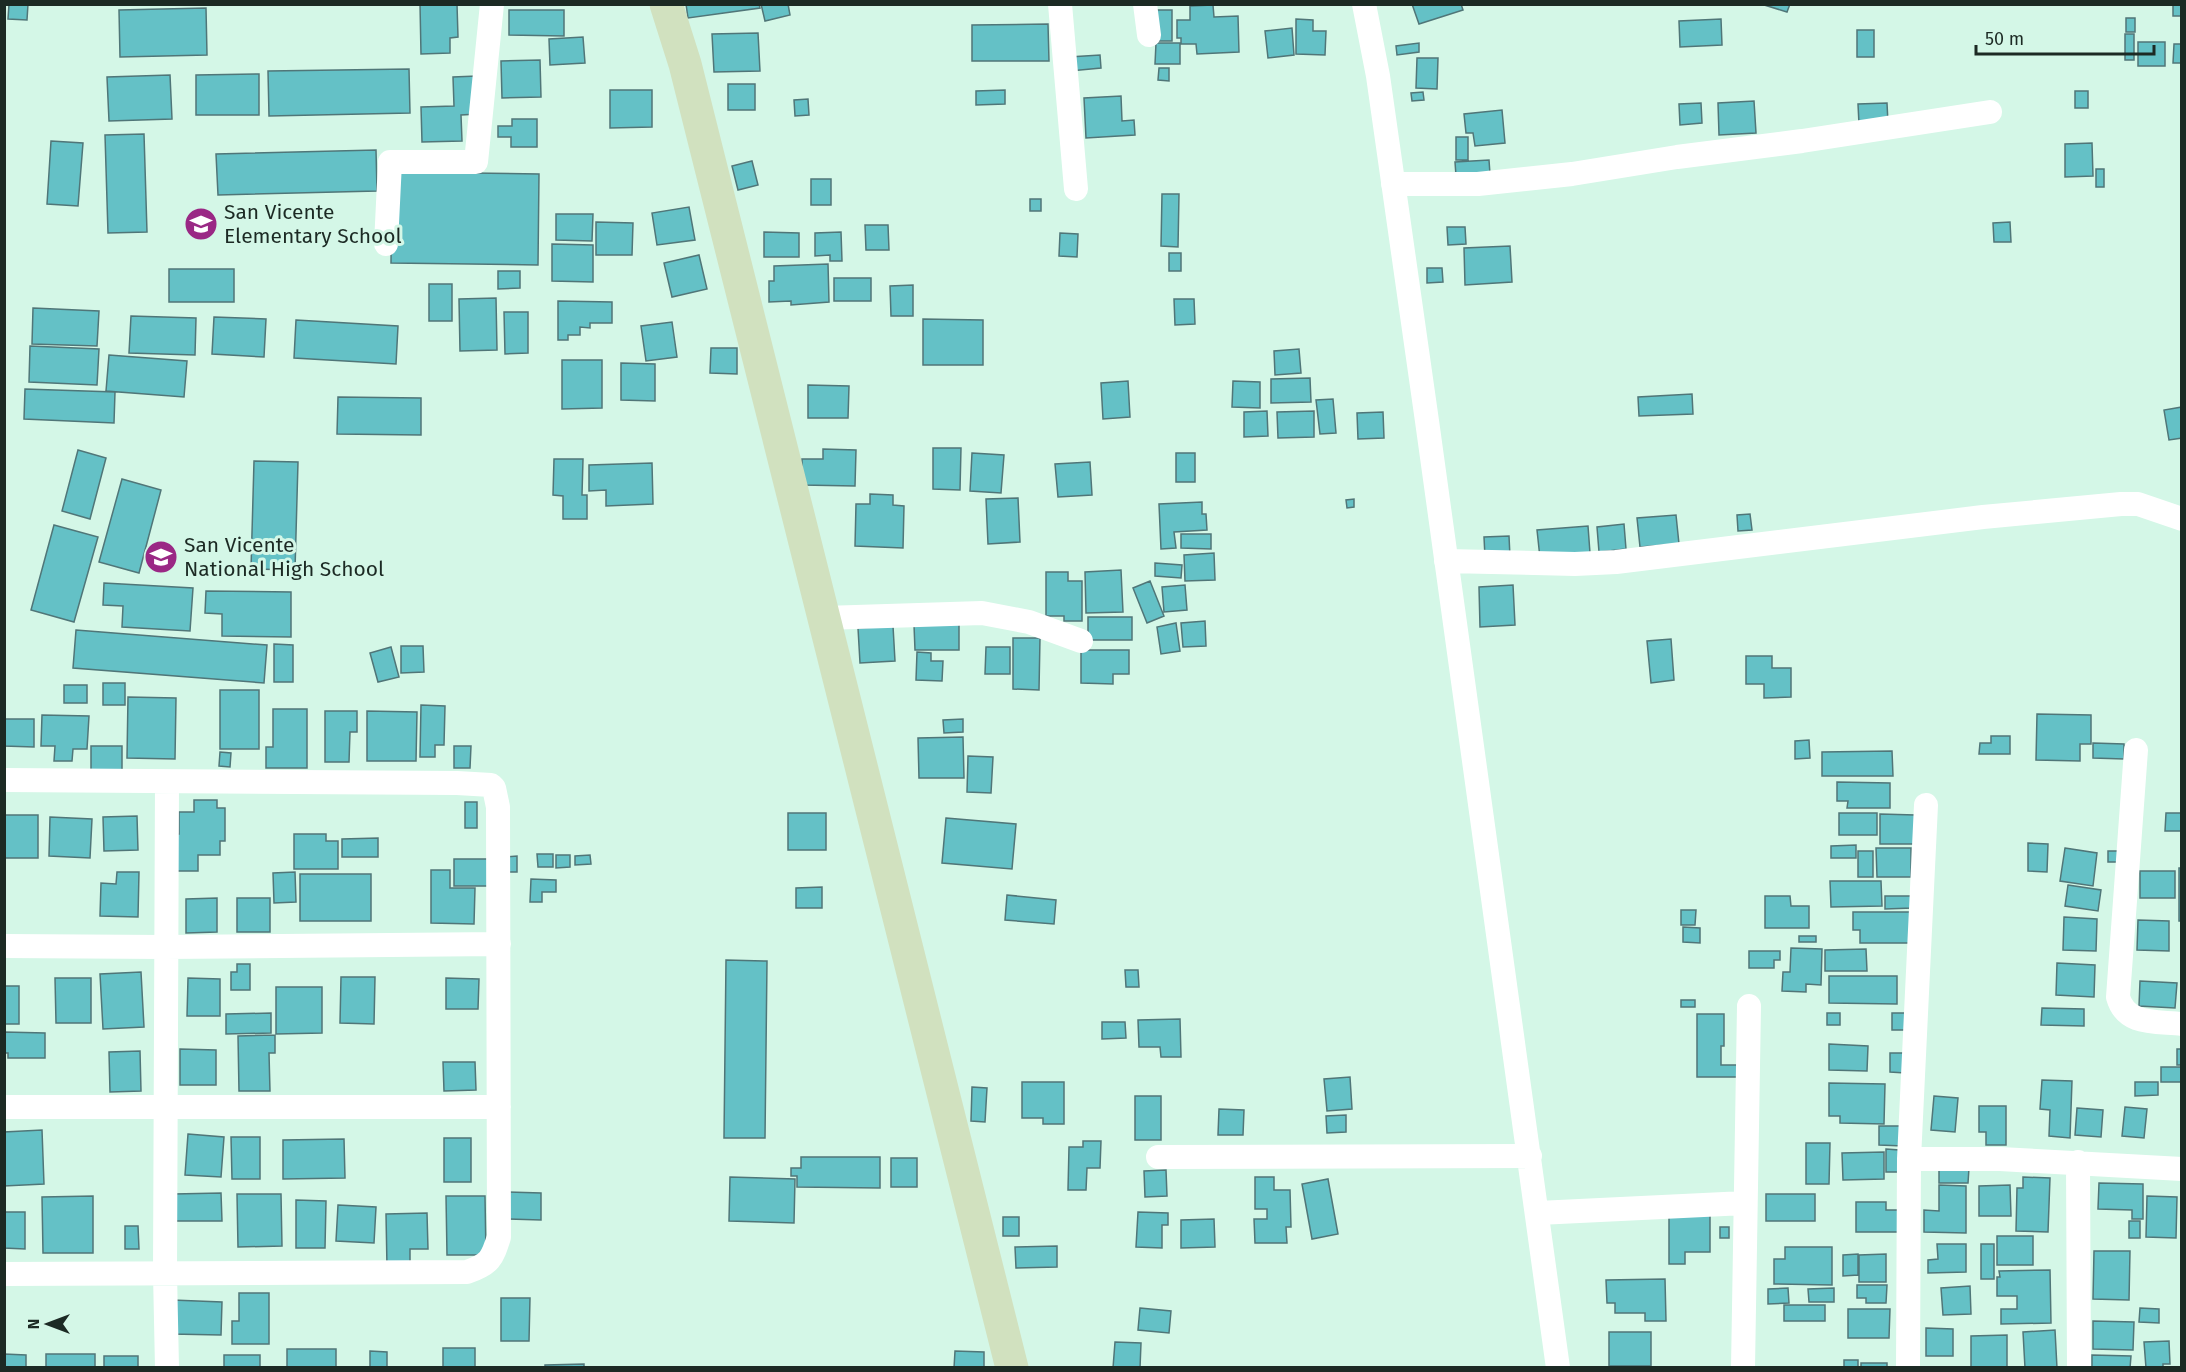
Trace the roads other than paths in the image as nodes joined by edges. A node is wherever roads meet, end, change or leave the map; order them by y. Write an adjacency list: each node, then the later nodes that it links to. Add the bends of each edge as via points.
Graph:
1 (492, 4): 10 (street, via 476,162 390,162)
2 (666, 4): 13 (street, via 685,64)
3 (1060, 4): 9 (street)
4 (1145, 4): 6 (street)
5 (1364, 4): 8 (street)
6 (1149, 35)
7 (1990, 112): 8 (street, via 1572,174 1478,184)
8 (1393, 184): 12 (street)
9 (1076, 189)
10 (386, 244)
11 (2181, 519): 12 (street, via 2138,504 2121,504 1617,562)
12 (1446, 561): 27 (street)
13 (824, 618): 14 (street, via 982,613 1029,622); 37 (street)
14 (1081, 641)
15 (2136, 750): 23 (street, via 2118,997 2129,1016)
16 (4, 780): 17 (street)
17 (167, 783): 19 (street, via 491,785 498,807); 21 (street)
18 (1926, 805): 29 (street)
19 (499, 944): 21 (street); 26 (street)
20 (4, 946): 21 (street)
21 (165, 947): 25 (street)
22 (1749, 1006): 32 (street)
23 (2181, 1024)
24 (4, 1107): 25 (street)
25 (166, 1107): 26 (street); 34 (street)
26 (500, 1107): 34 (street, via 499,1237 493,1256 483,1266 467,1272 434,1273)
27 (1530, 1156): 28 (street); 33 (street)
28 (1158, 1157)
29 (1909, 1159): 30 (street); 40 (street)
30 (2078, 1162): 31 (street); 41 (street)
31 (2181, 1169)
32 (1745, 1203): 33 (street); 39 (street)
33 (1538, 1213): 38 (street)
34 (165, 1273): 35 (street); 36 (street)
35 (4, 1274)
36 (167, 1368)
37 (1012, 1368)
38 (1558, 1368)
39 (1743, 1368)
40 (1908, 1368)
41 (2079, 1368)

